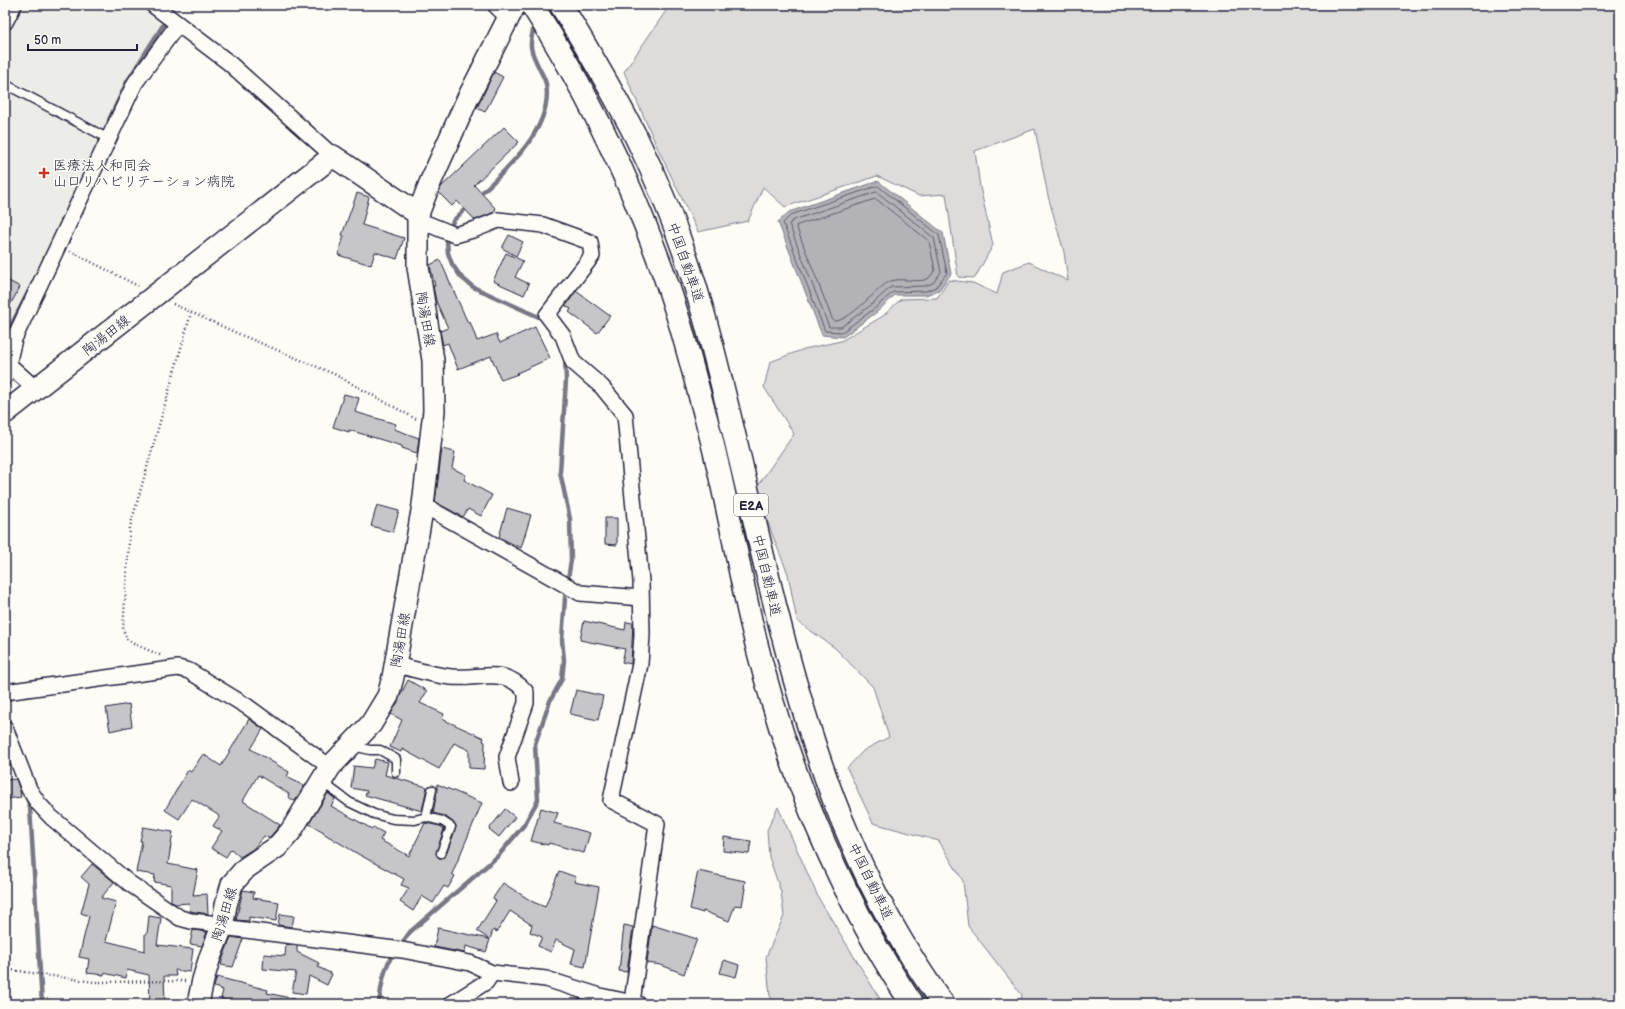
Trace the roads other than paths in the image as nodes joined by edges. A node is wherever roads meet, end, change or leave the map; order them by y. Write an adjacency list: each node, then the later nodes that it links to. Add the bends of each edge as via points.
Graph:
1 (14, 5): 6 (street)
2 (154, 5): 7 (street)
3 (532, 5): 33 (highway, 中国自動車道 / E2A, via 583,89 612,148 660,263 708,425 754,632 776,712 824,843 876,947)
4 (561, 5): 34 (highway, 中国自動車道 / E2A, via 637,138 685,255 729,411 777,617 807,723 828,784 870,883 898,935)
5 (506, 10): 11 (main road, 陶湯田線, via 430,183)
6 (5, 22)
7 (178, 24): 9 (street, via 135,83); 10 (street, via 228,62)
8 (5, 84): 9 (lane)
9 (109, 139): 12 (street, via 14,339)
10 (333, 156): 11 (main road); 13 (main road, 陶湯田線)
11 (418, 218): 15 (main road, 陶湯田線, via 418,267 433,360 434,411); 16 (street, via 448,233 476,229 498,220 543,225 590,242 592,256 547,315 563,336 573,362 602,387 625,416)
12 (6, 371): 13 (street)
13 (36, 389): 14 (main road, 陶湯田線)
14 (5, 413)
15 (423, 505): 16 (street, via 580,593); 17 (main road, 陶湯田線)
16 (641, 598): 30 (street, via 640,664 611,800 657,824)
17 (396, 665): 20 (main road, 陶湯田線, via 388,696 371,724); 23 (street, via 450,677 501,675 519,684 526,692 526,703 507,757)
18 (5, 692): 22 (street, via 178,668 189,671 248,708)
19 (5, 728): 27 (street, via 29,789 51,817 129,884 180,918 210,923)
20 (350, 746): 21 (lane, via 380,750 396,759); 22 (main road, 陶湯田線)
21 (396, 772)
22 (326, 774): 25 (lane, via 349,802 374,814 393,819 415,820); 27 (main road, 陶湯田線, via 291,831 277,846 246,868 232,884)
23 (511, 783)
24 (432, 790): 25 (lane)
25 (426, 816): 26 (lane, via 451,827)
26 (441, 853)
27 (222, 928): 28 (street, via 402,950 470,963); 31 (main road, 陶湯田線, via 210,957)
28 (492, 973): 29 (street, via 546,979); 32 (street, via 486,982)
29 (599, 1000): 30 (street)
30 (635, 1003)
31 (198, 1004)
32 (451, 1004)
33 (912, 1004)
34 (943, 1004)

